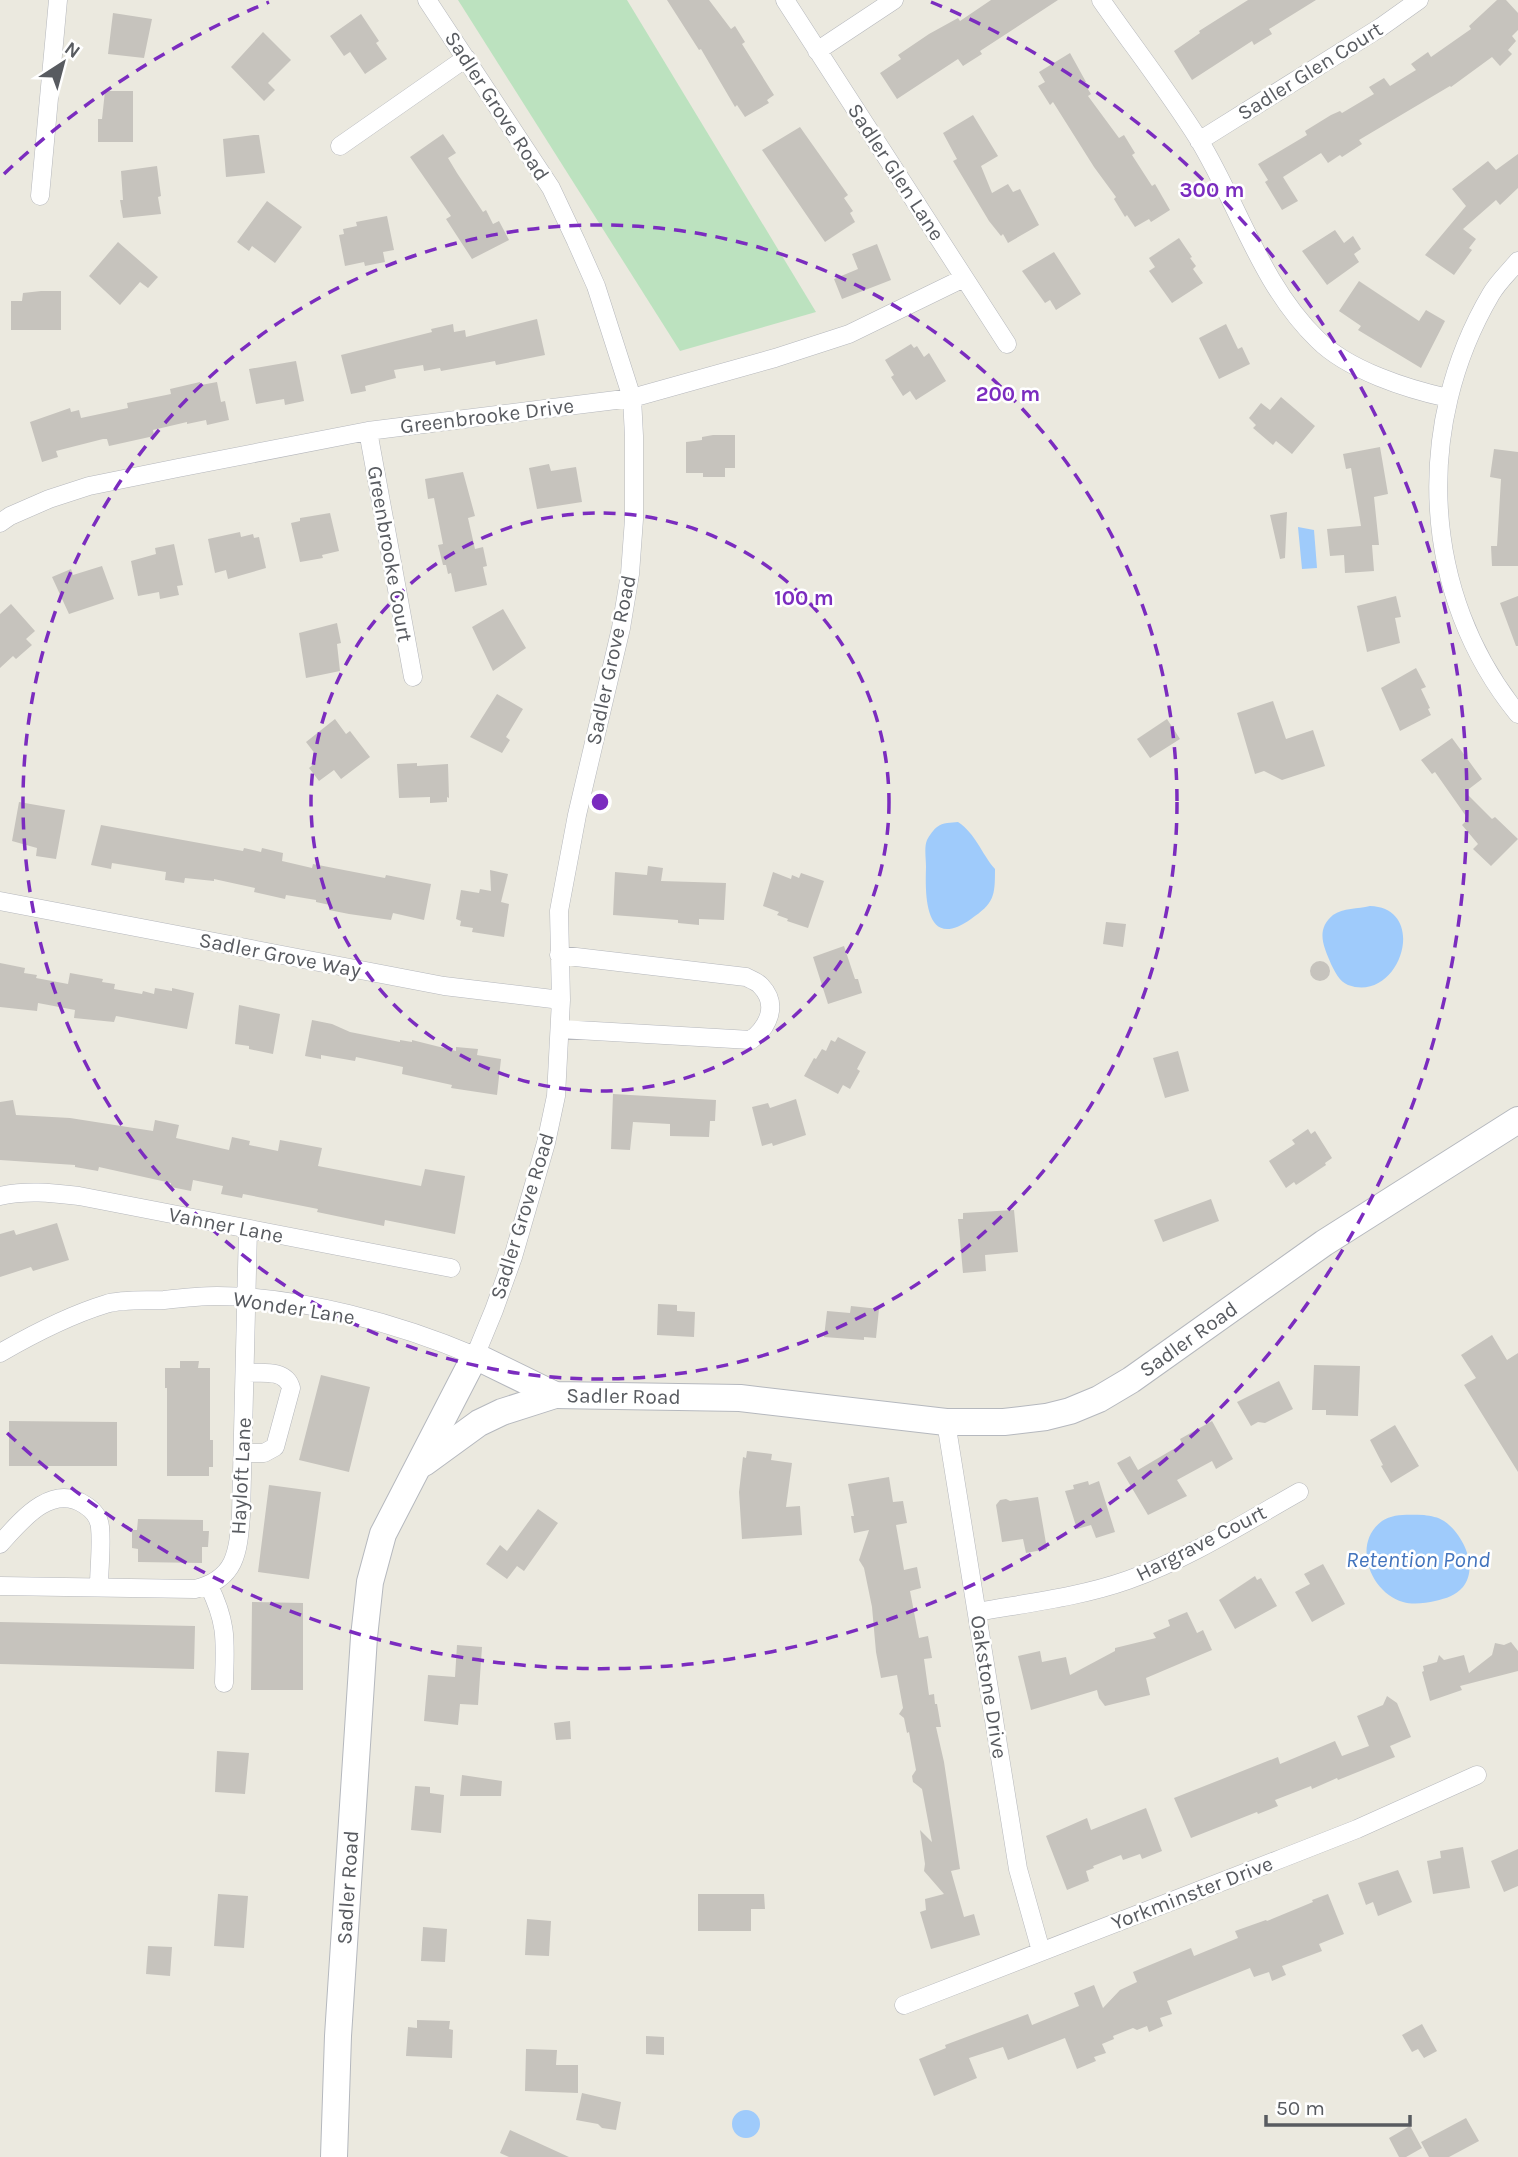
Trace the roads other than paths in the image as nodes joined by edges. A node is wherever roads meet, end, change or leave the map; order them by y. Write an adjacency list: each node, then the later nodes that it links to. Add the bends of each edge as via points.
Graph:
1 (58, 0): 11 (street)
2 (427, 0): 8 (street, Sadler Grove Road)
3 (785, 0): 7 (street, Sadler Glen Lane)
4 (894, 0): 7 (street)
5 (1101, 0): 9 (street)
6 (1419, 0): 9 (street, Sadler Glen Court)
7 (817, 51): 13 (street, Sadler Glen Lane)
8 (466, 58): 10 (street); 15 (street, Sadler Grove Road, via 551,188 596,286)
9 (1199, 141): 16 (street, via 1276,289 1318,341 1363,370)
10 (340, 146)
11 (40, 196)
12 (1518, 261): 16 (street, via 1492,293)
13 (964, 278): 14 (street, Sadler Glen Lane); 15 (street, Greenbrooke Drive, via 849,334)
14 (1007, 344)
15 (632, 398): 17 (street, Greenbrooke Drive); 22 (street, Sadler Grove Road, via 630,574 559,911)
16 (1448, 398): 20 (street, via 1437,501 1444,550 1457,607 1477,655)
17 (368, 431): 18 (street, Greenbrooke Drive, via 89,486); 19 (street, Greenbrooke Court)
18 (0, 523)
19 (413, 677)
20 (1518, 714)
21 (0, 901): 23 (street, Sadler Grove Way, via 444,986)
22 (559, 955): 23 (street, Sadler Grove Road); 24 (street, via 746,977 761,986 770,1016 763,1031 751,1040)
23 (561, 1000): 24 (street, Sadler Grove Road)
24 (560, 1029): 31 (street, Sadler Grove Road, via 556,1096 546,1143 513,1257)
25 (1518, 1120): 34 (street, Sadler Road, via 1324,1243 1099,1399 1046,1417)
26 (0, 1196): 27 (street, Vanner Lane, via 47,1192 79,1196)
27 (248, 1229): 28 (street, Vanner Lane); 29 (street, Hayloft Lane)
28 (451, 1268)
29 (247, 1297): 30 (street, Wonder Lane, via 108,1303); 31 (street, Wonder Lane, via 397,1328); 32 (street, Hayloft Lane)
30 (0, 1353)
31 (475, 1356): 33 (street, Sadler Road); 36 (street, Sadler Road)
32 (246, 1373): 35 (street, Hayloft Lane); 35 (street, via 283,1376 291,1388 275,1447 264,1453)
33 (555, 1395): 34 (street, Sadler Road, via 740,1398); 36 (street, via 479,1423)
34 (946, 1422): 42 (street, Oakstone Drive)
35 (244, 1453): 40 (street, Hayloft Lane, via 237,1551 226,1573)
36 (417, 1469): 47 (street, Sadler Road, via 383,1534 370,1582)
37 (1299, 1492): 42 (street, Hargrave Court, via 1164,1566 1127,1581)
38 (0, 1544): 41 (street, via 45,1502 82,1502 97,1516 100,1526)
39 (0, 1586): 41 (street)
40 (209, 1586): 41 (street); 43 (street, via 225,1626)
41 (99, 1587)
42 (976, 1612): 45 (street, Oakstone Drive, via 1018,1869)
43 (224, 1683)
44 (1477, 1775): 45 (street, Yorkminster Drive, via 1347,1833)
45 (1041, 1951): 46 (street, Yorkminster Drive)
46 (904, 2005)
47 (334, 2157)

